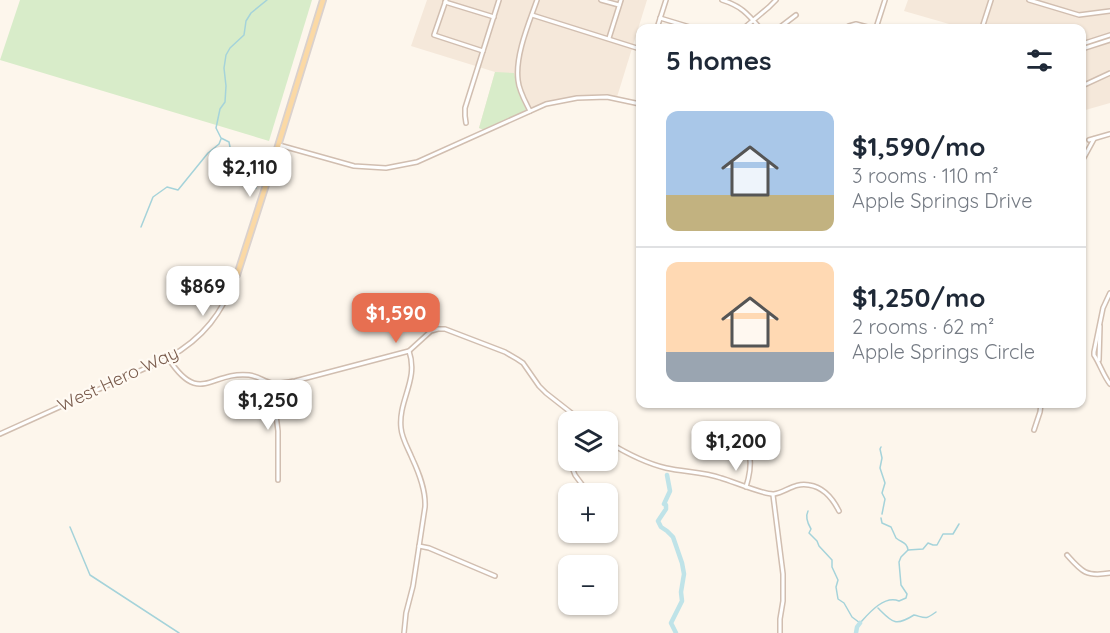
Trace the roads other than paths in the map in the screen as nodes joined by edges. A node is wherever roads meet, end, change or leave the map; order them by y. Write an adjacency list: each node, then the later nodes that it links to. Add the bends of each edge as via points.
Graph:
1 (323, 0): 41 (main road, West Hero Way)
2 (499, 0): 18 (street)
3 (537, 0): 16 (street)
4 (601, 0): 14 (street)
5 (621, 0): 14 (street)
6 (666, 0): 19 (street)
7 (722, 0): 20 (street, via 745,10)
8 (776, 0): 20 (street)
9 (885, 0): 26 (street)
10 (991, 0): 27 (street)
11 (1029, 0): 13 (street)
12 (445, 1): 18 (street); 34 (street, via 434,36)
13 (1036, 1): 15 (street, via 1079,15)
14 (619, 6): 29 (street)
15 (1110, 11)
16 (532, 15): 29 (street); 38 (street, via 517,70 519,88)
17 (796, 15): 25 (street)
18 (494, 17): 34 (street)
19 (660, 18): 21 (street); 22 (street)
20 (753, 20): 23 (street); 24 (street)
21 (658, 24)
22 (680, 24)
23 (748, 24)
24 (756, 24)
25 (784, 24)
26 (877, 24)
27 (983, 24)
28 (1110, 34): 31 (street)
29 (609, 39): 32 (street)
30 (1110, 40): 33 (street)
31 (1086, 43)
32 (636, 48)
33 (1086, 48)
34 (483, 51): 39 (street, via 465,108)
35 (1110, 73): 36 (street)
36 (1086, 84)
37 (636, 103): 38 (street, via 607,97 577,98)
38 (530, 111): 41 (street, via 417,162 394,167 354,166)
39 (466, 123)
40 (1110, 134): 42 (street, via 1091,140)
41 (279, 145): 43 (main road, West Hero Way)
42 (1086, 152)
43 (237, 275): 46 (street, West Hero Way, via 210,325 187,347)
44 (1110, 293): 48 (street, via 1100,321 1098,360)
45 (409, 351): 47 (street); 50 (street, via 431,331 445,329 523,363 539,386); 59 (street, via 412,369 400,426 425,497)
46 (168, 358): 47 (street, via 178,373 192,383 248,375); 53 (street, West Hero Way)
47 (273, 383): 55 (street)
48 (1110, 384)
49 (1041, 408): 52 (street)
50 (567, 411)
51 (740, 426): 56 (street, via 751,461)
52 (1034, 430)
53 (0, 434)
54 (618, 447): 56 (street, via 665,468 719,477)
55 (278, 480)
56 (746, 487): 57 (street)
57 (773, 494): 58 (street, via 808,484 831,498); 64 (street, via 783,574)
58 (839, 511)
59 (419, 546): 62 (street); 63 (street)
60 (1067, 555): 61 (street, via 1089,574)
61 (1110, 573)
62 (495, 576)
63 (404, 633)
64 (780, 633)

